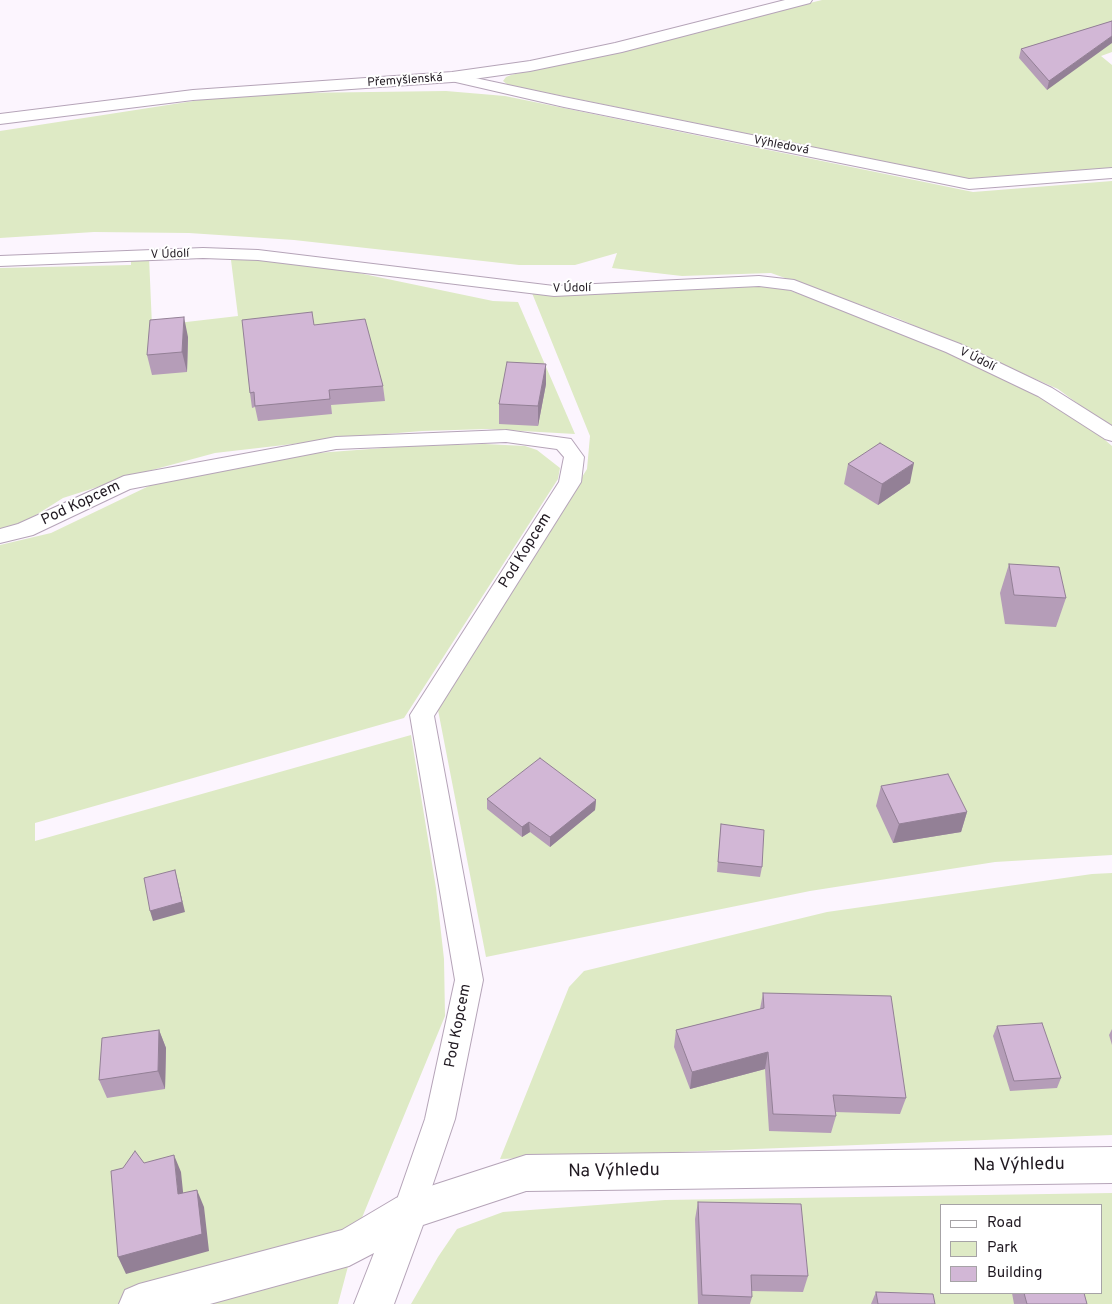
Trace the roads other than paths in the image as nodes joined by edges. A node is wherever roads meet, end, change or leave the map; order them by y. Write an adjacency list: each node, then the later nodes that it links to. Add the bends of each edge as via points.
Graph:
1 (804, 0): 2 (street, Přemyšlenská, via 616,48 530,66)
2 (452, 77): 3 (street, Přemyšlenská, via 193,95); 4 (lane, Výhledová, via 969,184)
3 (0, 119)
4 (1112, 173)
5 (0, 261): 6 (lane, V Údolí, via 203,253 258,255 554,291 759,281 794,285 953,348 1045,392)
6 (1112, 435)
7 (0, 536): 9 (lane, Pod Kopcem, via 25,530 124,483 336,443 506,436 564,444 574,457 570,482 422,715 469,980 440,1119)
8 (1112, 1165): 9 (street, Na Výhledu, via 526,1173)
9 (408, 1211): 10 (street, Na Výhledu, via 348,1247); 11 (street)
10 (139, 1304)
11 (374, 1304)

